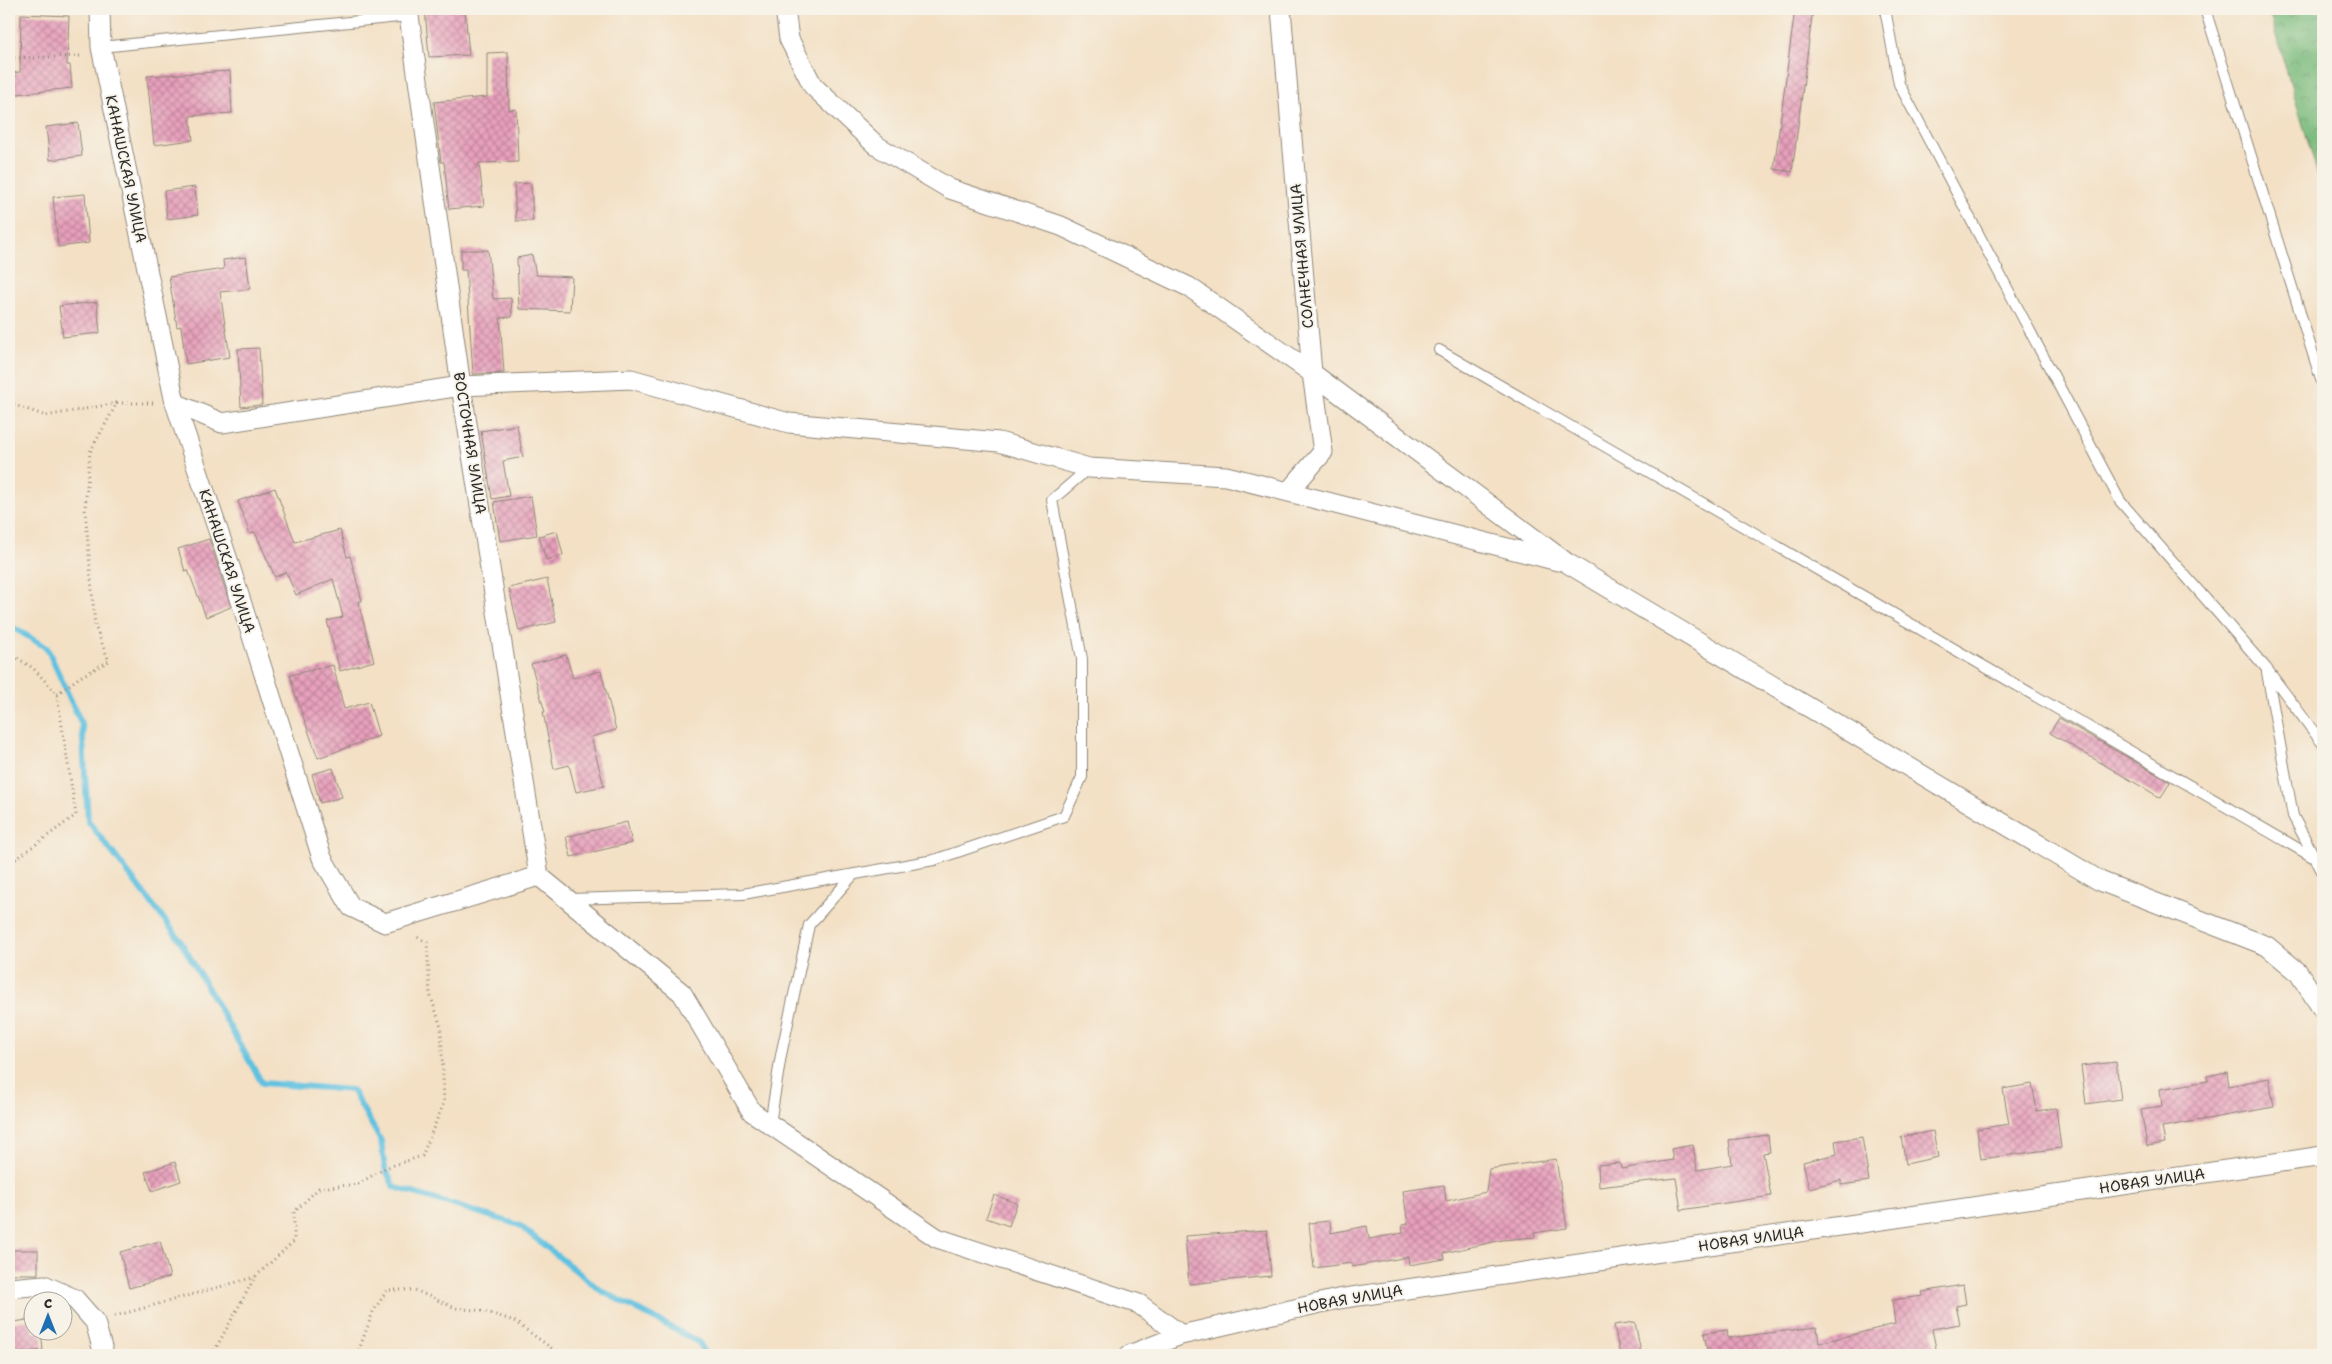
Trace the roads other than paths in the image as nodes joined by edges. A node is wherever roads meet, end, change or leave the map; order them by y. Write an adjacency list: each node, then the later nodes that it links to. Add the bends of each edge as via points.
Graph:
1 (100, 9): 7 (street, КАНАШСКАЯ УЛИЦА)
2 (785, 9): 9 (street, via 788,39 813,86 877,146 950,189 1061,226 1188,287)
3 (1281, 9): 9 (street, СОЛНЕЧНАЯ УЛИЦА)
4 (1886, 9): 16 (lane, via 1900,84 2120,501)
5 (2205, 9): 11 (lane)
6 (409, 12): 7 (lane); 10 (street, ВОСТОЧНАЯ УЛИЦА)
7 (102, 51): 12 (street, КАНАШСКАЯ УЛИЦА)
8 (1439, 350): 18 (lane)
9 (1312, 373): 14 (street, СОЛНЕЧНАЯ УЛИЦА, via 1323,452); 15 (street)
10 (461, 386): 12 (street, via 222,423); 13 (street, via 631,379 789,423 999,442); 22 (street, ВОСТОЧНАЯ УЛИЦА)
11 (2323, 386)
12 (175, 403): 22 (street, КАНАШСКАЯ УЛИЦА, via 322,858 351,907 385,923)
13 (1089, 468): 14 (street, via 1226,476); 20 (lane, via 1052,500 1082,658 1082,777 1064,816 934,860)
14 (1290, 490): 15 (street)
15 (1567, 563): 24 (street, via 2100,881 2268,946 2298,972)
16 (2266, 668): 17 (lane); 18 (lane, via 2293,816)
17 (2323, 744)
18 (2313, 858): 19 (lane); 21 (lane)
19 (2323, 863)
20 (854, 874): 23 (lane, via 744,894); 25 (lane, via 809,925)
21 (2323, 874)
22 (540, 876): 23 (street)
23 (568, 899): 25 (street, via 682,993 752,1112)
24 (2323, 1004)
25 (770, 1124): 28 (street, via 937,1238 1139,1304)
26 (2323, 1156): 28 (street, НОВАЯ УЛИЦА, via 1338,1299)
27 (9, 1288): 29 (street, via 44,1285 75,1299 95,1322)
28 (1181, 1335): 30 (street, НОВАЯ УЛИЦА)
29 (104, 1355)
30 (1129, 1355)

